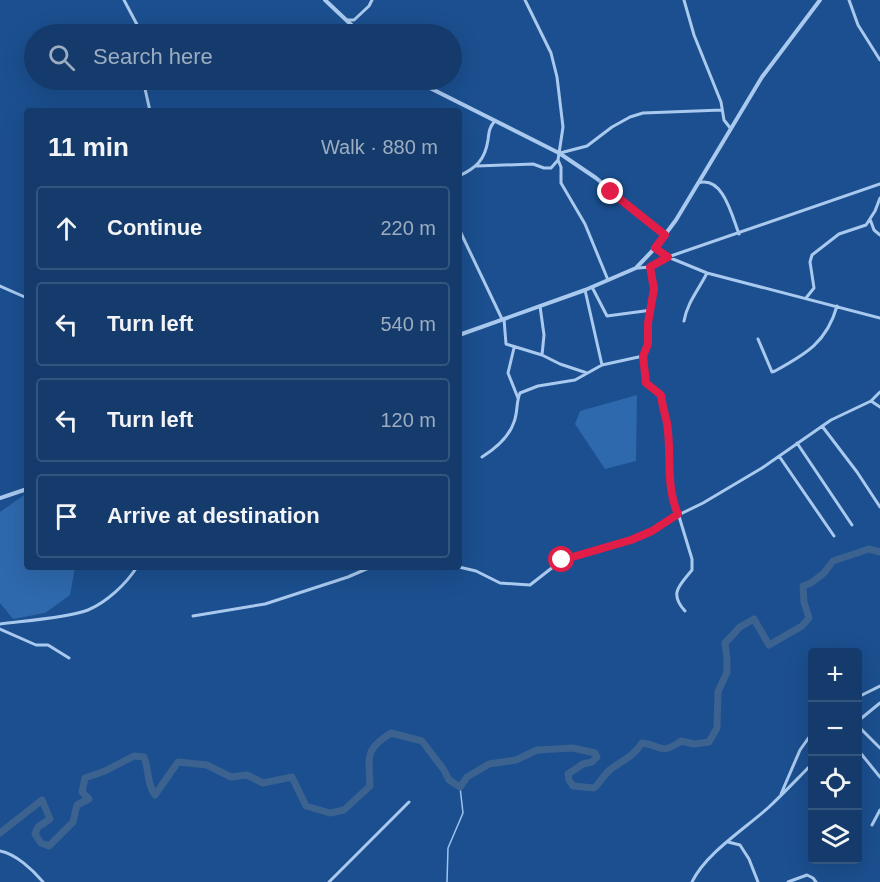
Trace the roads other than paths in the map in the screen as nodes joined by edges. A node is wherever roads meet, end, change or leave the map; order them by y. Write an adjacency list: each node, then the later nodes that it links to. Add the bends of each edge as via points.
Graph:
1 (124, 0): 9 (street)
2 (325, 0): 8 (street)
3 (372, 0): 8 (street, via 354,20)
4 (525, 0): 18 (street, via 555,63 563,127)
5 (684, 0): 15 (street)
6 (820, 0): 17 (street, via 768,68)
7 (849, 0): 11 (street, via 858,25)
8 (345, 20): 10 (street)
9 (137, 24)
10 (350, 24)
11 (880, 60)
12 (145, 90): 14 (street)
13 (433, 90): 16 (street)
14 (149, 108)
15 (722, 110): 17 (street); 18 (street, via 643,113 612,127 587,146)
16 (494, 122): 18 (street); 20 (street)
17 (731, 129): 22 (street)
18 (559, 153): 19 (street); 27 (street)
19 (558, 160): 20 (street, via 551,168 533,164); 35 (street, via 561,183 585,224)
20 (477, 166): 21 (street)
21 (462, 174)
22 (698, 183): 26 (street, via 710,182 718,190); 27 (street)
23 (880, 185): 26 (street)
24 (880, 199): 25 (street)
25 (870, 219): 28 (street); 40 (street, via 862,228 839,234 812,255 814,288)
26 (739, 234): 31 (street)
27 (665, 235): 30 (street)
28 (880, 235)
29 (462, 236): 45 (street)
30 (655, 248): 31 (street); 33 (street)
31 (668, 257): 32 (street); 34 (street)
32 (650, 267): 33 (street); 43 (street, via 654,289)
33 (636, 268): 35 (street)
34 (707, 273): 40 (street); 46 (street)
35 (608, 280): 37 (street)
36 (0, 286): 39 (street)
37 (592, 287): 38 (street); 43 (street, via 607,315)
38 (585, 290): 41 (street); 52 (street)
39 (24, 297)
40 (806, 298): 42 (street)
41 (540, 306): 45 (street); 50 (street)
42 (837, 306): 44 (street); 48 (street, via 831,325 816,344 772,372)
43 (651, 310): 51 (street)
44 (880, 318)
45 (503, 319): 47 (street); 49 (street, via 504,341)
46 (684, 321)
47 (462, 334)
48 (758, 339)
49 (514, 348): 50 (street); 55 (street, via 508,372)
50 (542, 356): 53 (street)
51 (643, 356): 52 (street); 65 (street, via 646,383 661,395 671,490)
52 (602, 365): 53 (street)
53 (587, 373): 55 (street, via 575,380 528,389)
54 (880, 392): 56 (street)
55 (518, 398): 61 (street, via 510,429 496,448)
56 (872, 401): 57 (street); 58 (street)
57 (880, 407)
58 (822, 426): 59 (street); 64 (street)
59 (797, 443): 60 (street); 66 (street)
60 (779, 456): 65 (street); 67 (street)
61 (482, 457)
62 (24, 490): 63 (street)
63 (0, 498)
64 (880, 507)
65 (678, 514): 68 (street, via 631,540 562,560 530,585 500,583); 71 (street, via 692,559 692,570 677,590)
66 (852, 525)
67 (834, 536)
68 (462, 568)
69 (134, 570): 73 (street, via 119,588 85,612)
70 (363, 570): 72 (street, via 265,603)
71 (685, 611)
72 (193, 616)
73 (0, 624)
74 (0, 629): 75 (street, via 36,645 48,645)
75 (69, 658)
76 (880, 686): 77 (street)
77 (862, 695)
78 (880, 703): 79 (street)
79 (862, 720)
80 (862, 728): 82 (street)
81 (808, 740): 86 (street)
82 (880, 748)
83 (862, 755): 85 (street)
84 (808, 769): 86 (street)
85 (880, 777)
86 (781, 796): 90 (street)
87 (409, 802): 93 (street)
88 (880, 810): 89 (street)
89 (872, 825)
90 (728, 842): 94 (street); 95 (street, via 740,845)
91 (0, 851): 92 (street, via 16,858)
92 (43, 882)
93 (329, 882)
94 (692, 882)
95 (758, 882)
96 (788, 882): 97 (street, via 807,875)
97 (816, 882)

